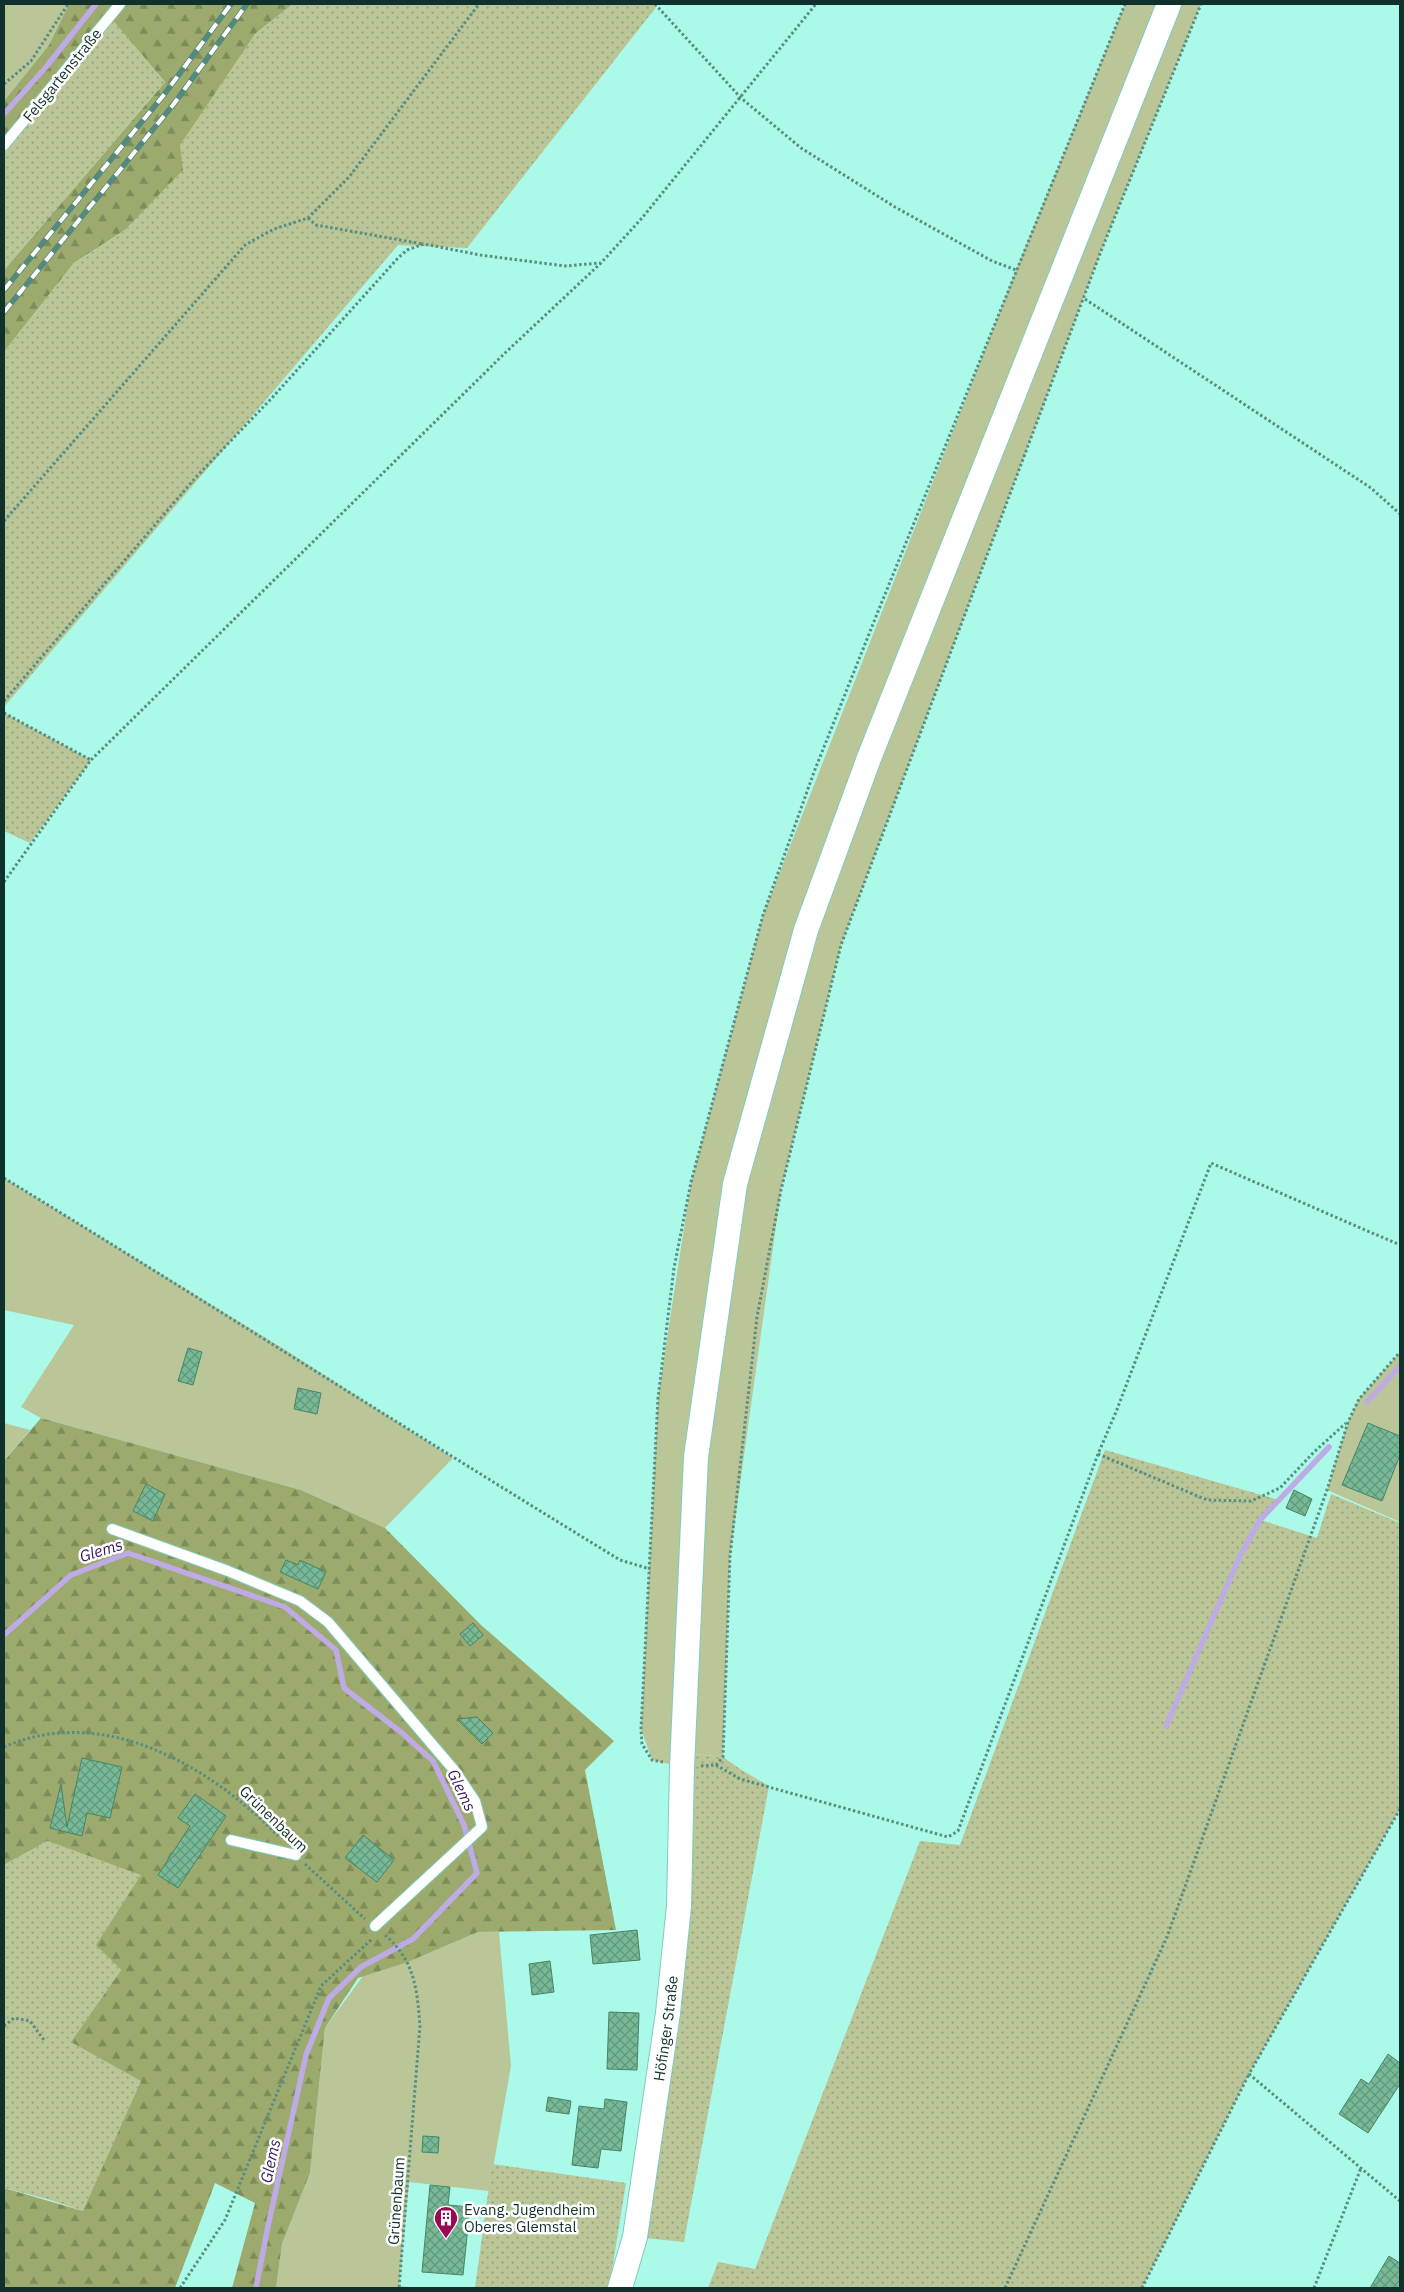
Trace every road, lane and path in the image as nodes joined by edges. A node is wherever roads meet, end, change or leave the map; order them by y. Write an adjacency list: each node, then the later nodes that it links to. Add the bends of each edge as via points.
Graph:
1 (68, 4): 9 (path, via 31,61)
2 (120, 4): 11 (lane, Felsgartenstraße)
3 (479, 4): 12 (path, via 349,177)
4 (655, 4): 10 (path)
5 (816, 4): 10 (path)
6 (1126, 4): 10 (path, via 1016,270 992,261 801,148)
7 (1169, 4): 31 (street, Höfinger Straße, via 868,758 806,930 738,1174 696,1457)
8 (1201, 4): 15 (path, via 1101,251)
9 (4, 84)
10 (741, 98): 14 (path)
11 (4, 145)
12 (308, 218): 13 (path, via 316,225); 17 (path, via 274,229 245,245)
13 (424, 244): 14 (path, via 565,266); 18 (path, via 407,250 398,258 196,477)
14 (601, 263): 20 (path, via 505,353)
15 (1085, 299): 16 (path, via 1371,488); 30 (path, via 842,945 781,1190 757,1317 730,1556 723,1756)
16 (1400, 514)
17 (4, 521)
18 (4, 701)
19 (4, 713): 20 (path)
20 (91, 760): 21 (path)
21 (4, 882)
22 (4, 1178): 28 (path, via 620,1560)
23 (1400, 1246): 26 (path, via 1211,1163)
24 (1400, 1352): 25 (path, via 1359,1399)
25 (1348, 1422): 26 (path, via 1280,1488 1251,1501 1207,1500); 44 (path, via 1327,1490 1167,1937)
26 (1098, 1454): 30 (path, via 958,1831 948,1837 915,1829 740,1779)
27 (112, 1529): 35 (lane, via 228,1571 291,1598 328,1622 454,1770 475,1801 482,1827)
28 (650, 1569)
29 (4, 1747): 34 (path, Grünenbaum, via 51,1735 80,1732 150,1748 193,1768 225,1788 254,1811)
30 (716, 1765): 31 (path)
31 (682, 1767): 43 (street, Höfinger Straße, via 679,1906 668,2013 635,2237)
32 (1400, 1810): 38 (path)
33 (231, 1840): 34 (lane)
34 (296, 1855): 35 (path, Grünenbaum)
35 (378, 1929): 41 (path, via 321,1986 225,2220); 42 (path, Grünenbaum, via 394,1943 411,1967 418,1992 420,2026)
36 (4, 2026): 37 (path, via 14,2018 30,2021)
37 (44, 2040)
38 (1249, 2074): 39 (path); 45 (path)
39 (1361, 2168): 40 (path); 46 (path)
40 (1400, 2202)
41 (180, 2288)
42 (399, 2288)
43 (620, 2288)
44 (1005, 2288)
45 (1142, 2288)
46 (1314, 2288)

